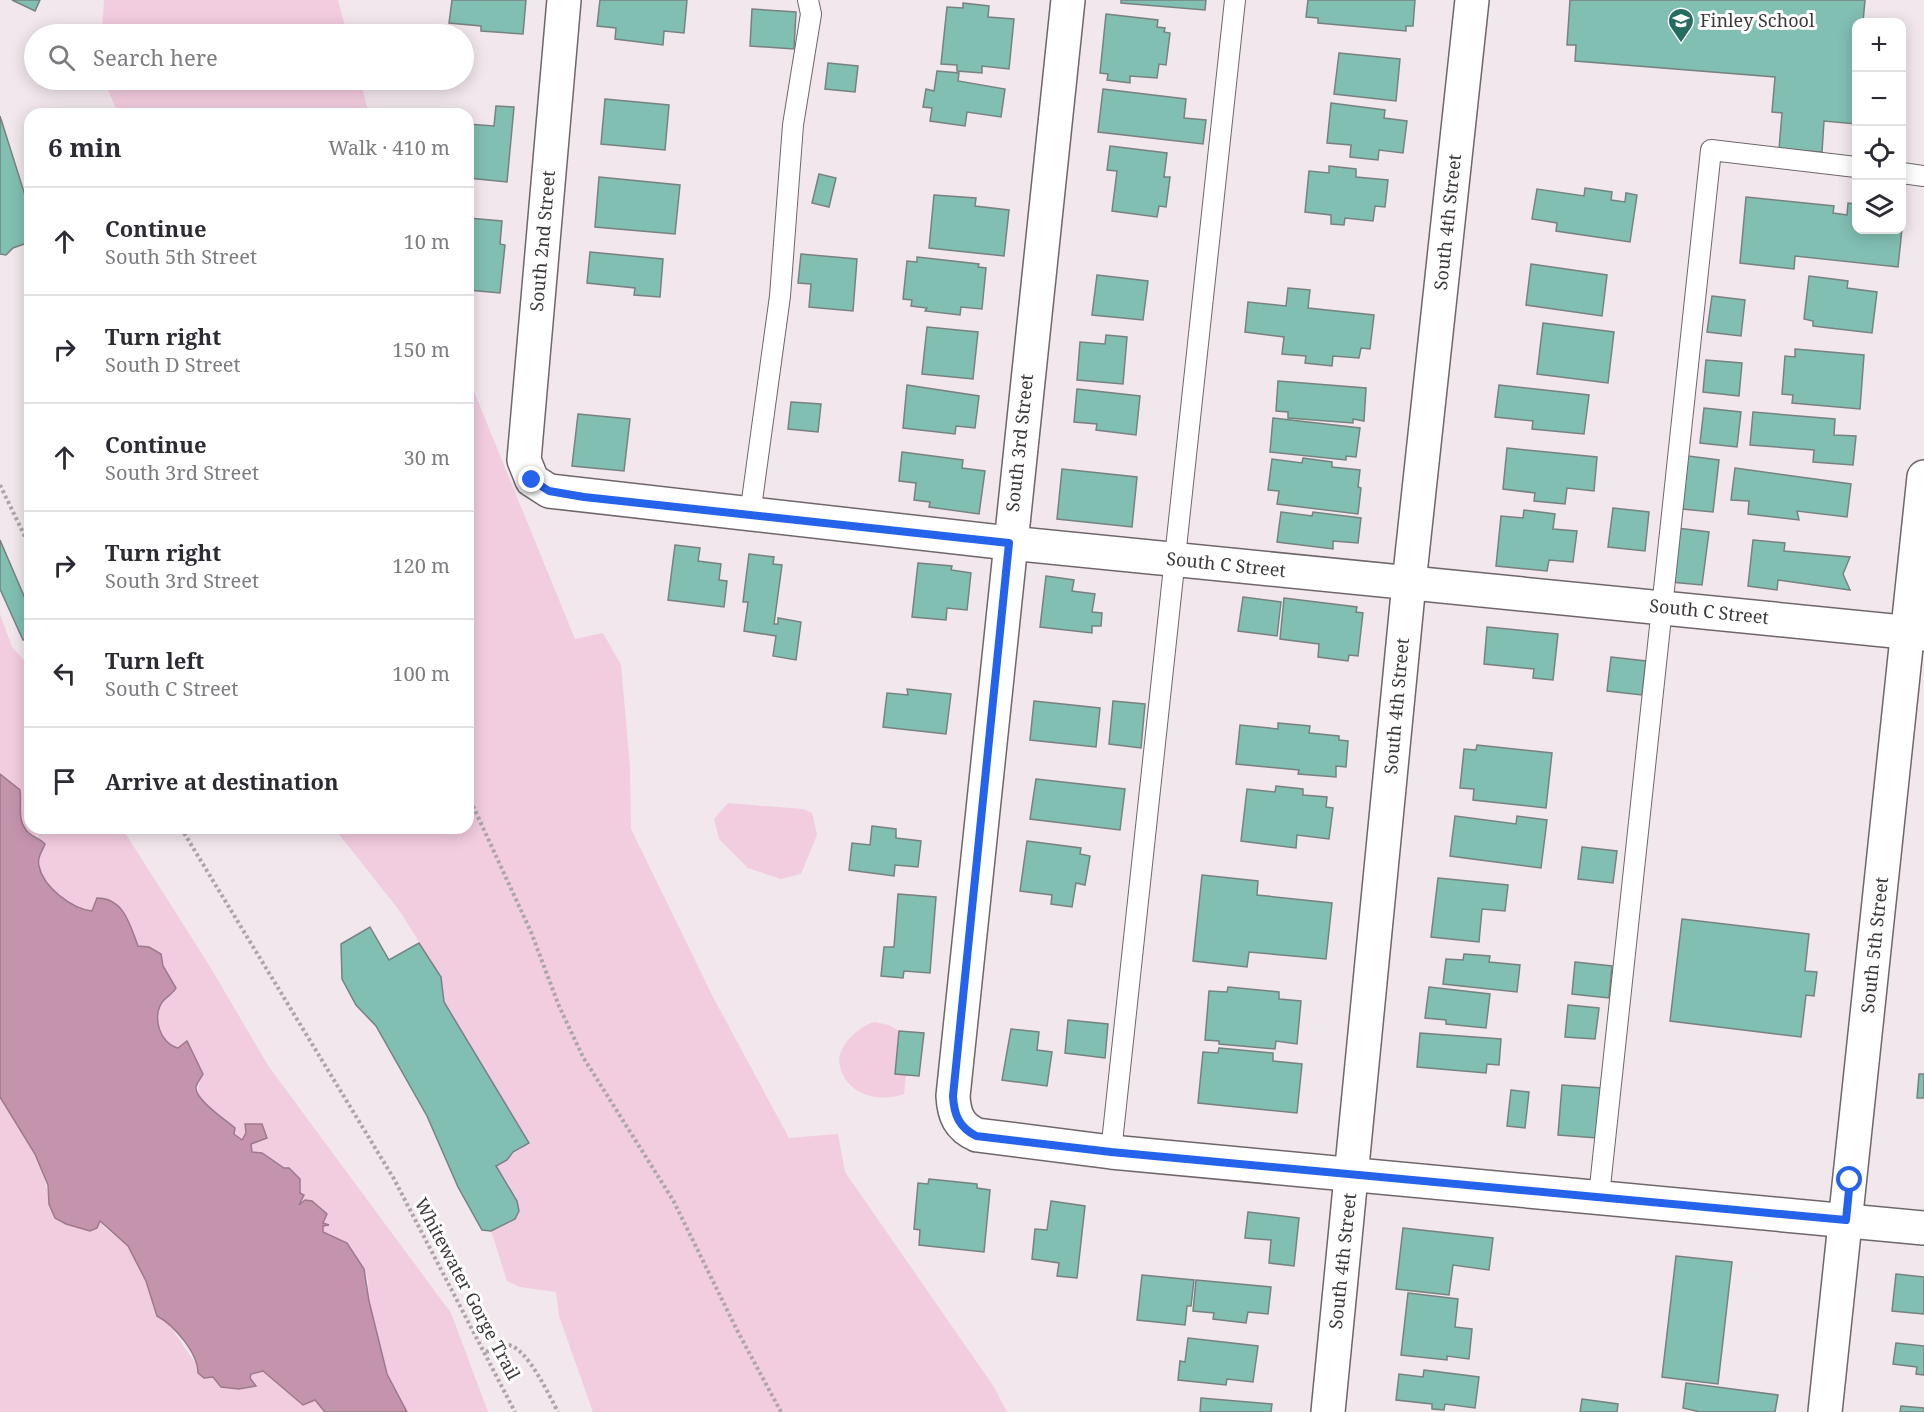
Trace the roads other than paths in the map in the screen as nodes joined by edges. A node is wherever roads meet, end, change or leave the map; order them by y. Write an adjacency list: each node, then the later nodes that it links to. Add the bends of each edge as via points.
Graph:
1 (564, 0): 10 (street, South 2nd Street, via 524,460)
2 (808, 0): 11 (lane, via 811,14 793,125 780,296)
3 (1068, 0): 12 (street, South 3rd Street)
4 (1235, 0): 13 (lane)
5 (1472, 0): 14 (street, South 4th Street)
6 (1852, 166): 15 (lane, via 1711,150)
7 (1906, 174): 8 (lane)
8 (1924, 176)
9 (1924, 477): 16 (street, South 5th Street)
10 (532, 480): 11 (street, South C Street, via 549,491 584,497)
11 (750, 515): 12 (street, South C Street)
12 (1009, 543): 13 (street, South C Street); 17 (street, South 3rd Street, via 954,1110 966,1131 976,1136)
13 (1174, 560): 14 (street, South C Street); 17 (lane)
14 (1409, 583): 15 (street, South C Street); 18 (street, South 4th Street)
15 (1660, 608): 16 (street, South C Street); 19 (lane)
16 (1916, 633): 20 (street, South 5th Street)
17 (1111, 1152): 18 (street, South 3rd Street)
18 (1352, 1173): 19 (street, South 3rd Street); 22 (street, South 4th Street)
19 (1599, 1196): 20 (street, South 3rd Street)
20 (1846, 1220): 21 (street, South 3rd Street); 23 (street, South 5th Street)
21 (1924, 1228)
22 (1328, 1412)
23 (1826, 1412)

